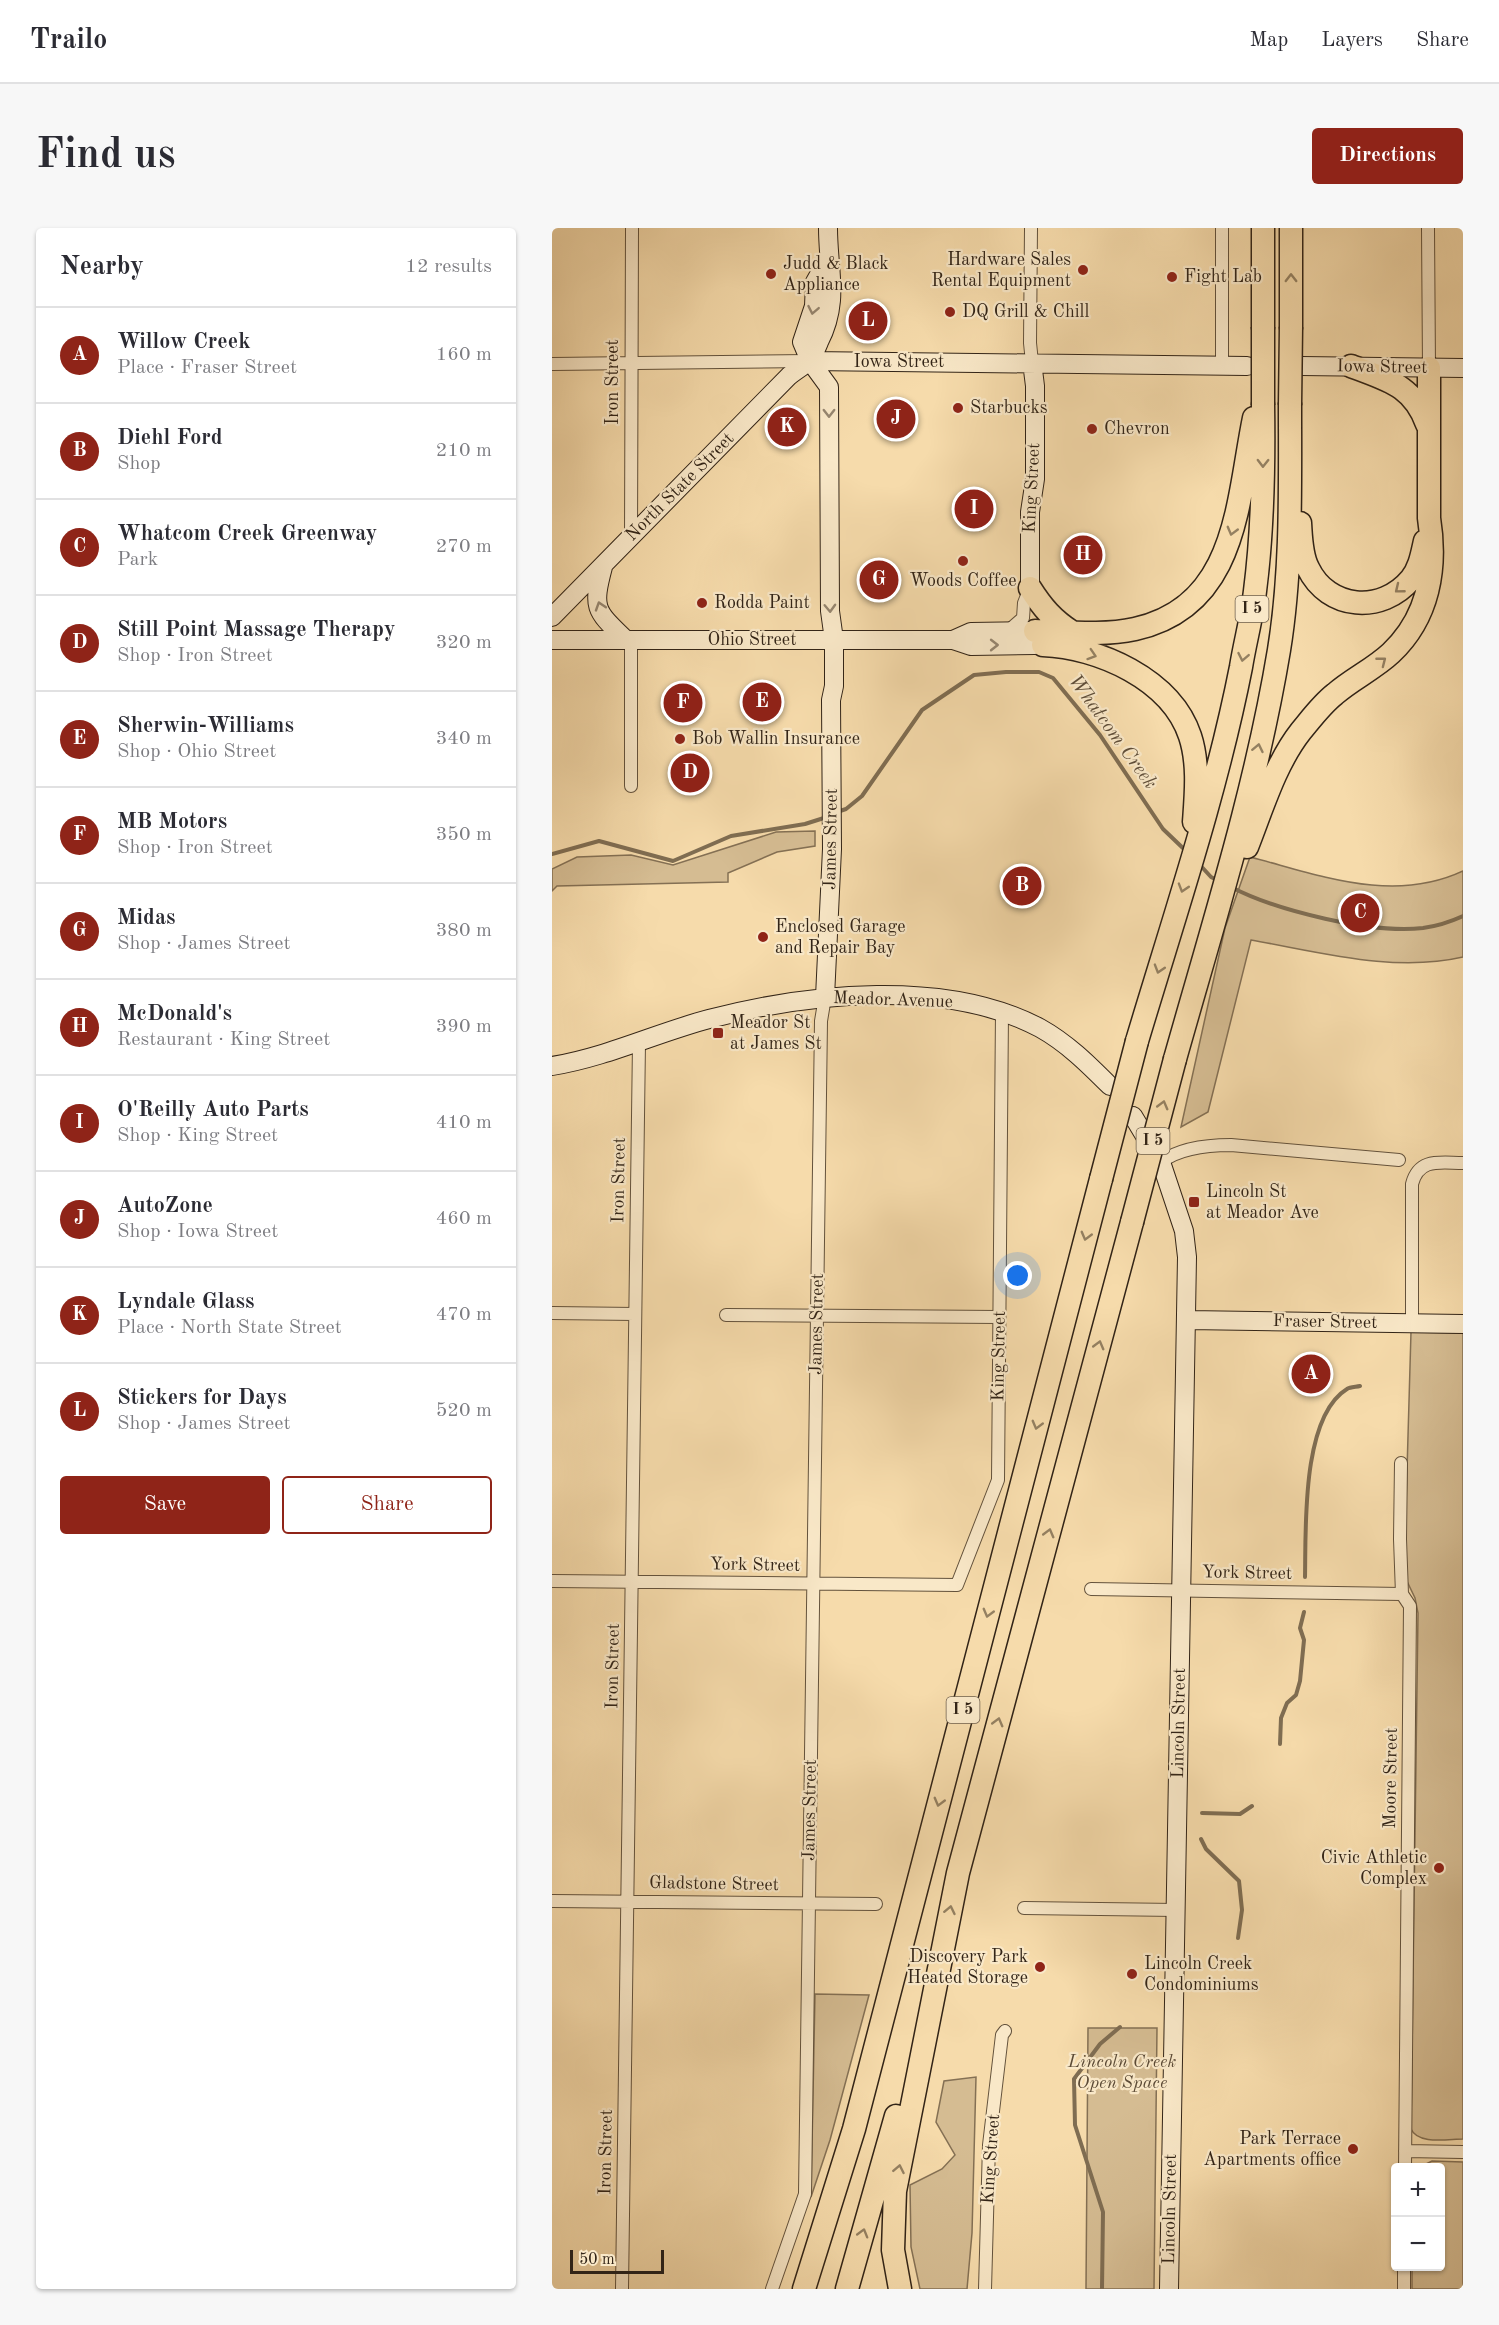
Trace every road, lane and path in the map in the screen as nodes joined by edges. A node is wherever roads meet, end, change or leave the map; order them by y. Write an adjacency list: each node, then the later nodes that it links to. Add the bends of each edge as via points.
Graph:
1 (632, 228): 11 (street, Iron Street)
2 (828, 228): 8 (street, James Street, via 828,259 815,282 814,306 802,342)
3 (1030, 228): 9 (street, King Street)
4 (1222, 228): 12 (street)
5 (1263, 228): 17 (highway, I 5, bridge, via 1263,327)
6 (1291, 228): 19 (highway, I 5, one-way to 6, bridge)
7 (1428, 228): 15 (street)
8 (810, 361): 9 (street, Iowa Street); 11 (street, Iowa Street); 22 (street, North State Street, via 789,376); 31 (street, James Street, one-way to 31, via 829,387 830,610)
9 (1032, 362): 12 (street, Iowa Street); 24 (street, King Street, via 1035,479 1030,512)
10 (552, 364): 11 (street, Iowa Street)
11 (632, 364): 22 (street, Iron Street)
12 (1222, 366): 17 (street, Iowa Street)
13 (1301, 366): 14 (street, Iowa Street)
14 (1351, 366): 15 (street, Iowa Street); 20 (highway, via 1409,392 1423,412)
15 (1430, 368): 16 (street, Iowa Street); 20 (highway)
16 (1463, 368)
17 (1255, 371): 18 (highway, I 5, bridge)
18 (1260, 405): 27 (highway, one-way to 27, via 1233,530 1212,579 1198,596 1176,612 1135,629); 35 (highway, I 5, one-way to 35, via 1262,498 1255,593 1227,738)
19 (1290, 415): 21 (highway, one-way to 19, via 1420,561 1400,591 1366,604 1347,602 1330,594 1316,582 1302,549); 34 (highway, I 5, one-way to 19, via 1287,574)
20 (1428, 429): 21 (highway)
21 (1429, 518): 34 (highway, one-way to 21, via 1299,733 1334,694 1390,654 1407,636 1428,592 1433,567)
22 (631, 537): 23 (street, North State Street)
23 (604, 564): 25 (street, North State Street); 30 (street, one-way to 23, via 599,611 596,600)
24 (1030, 588): 26 (street, King Street, via 1023,618); 27 (highway, via 1046,612)
25 (552, 617)
26 (1007, 632): 28 (street, Ohio Street); 32 (street, Ohio Street, via 971,632)
27 (1072, 632): 28 (highway)
28 (1035, 638): 32 (street, Ohio Street, one-way to 28, via 971,646); 35 (highway, one-way to 35, via 1106,659 1158,689 1174,705 1190,736)
29 (552, 640): 30 (street, Ohio Street)
30 (629, 640): 31 (street, Ohio Street); 33 (street)
31 (834, 640): 32 (street, Ohio Street); 36 (street, James Street, via 832,849)
32 (953, 640)
33 (631, 786)
34 (1255, 806): 68 (highway, I 5, one-way to 34, bridge, via 958,1873 1175,1059 1209,938)
35 (1202, 807): 73 (highway, I 5, one-way to 73, bridge, via 1191,863 1137,1041 854,2129)
36 (825, 997): 37 (street, Meador Avenue, via 915,997); 38 (street, Meador Avenue, via 707,1020); 49 (street, James Street, via 821,1021)
37 (1002, 1012): 40 (street, Meador Avenue, via 1055,1037); 50 (street, King Street)
38 (639, 1043): 39 (street, Meador Avenue); 47 (street, Iron Street)
39 (552, 1066)
40 (1110, 1086)
41 (1133, 1116): 42 (street)
42 (1145, 1136)
43 (1398, 1160): 44 (street, via 1231,1144 1171,1155)
44 (1161, 1162): 51 (street, Lincoln Street, via 1184,1231)
45 (1463, 1163): 52 (street, via 1432,1163 1414,1175)
46 (552, 1313): 47 (street)
47 (635, 1314): 56 (street, Iron Street)
48 (726, 1315): 49 (street)
49 (817, 1316): 50 (street); 57 (street, James Street)
50 (999, 1317): 58 (street, King Street, via 998,1480)
51 (1188, 1320): 52 (street, Fraser Street); 60 (street, Lincoln Street)
52 (1412, 1323): 53 (street, Fraser Street)
53 (1463, 1324)
54 (1401, 1463): 61 (street, Moore Street)
55 (552, 1581): 56 (street, York Street)
56 (632, 1581): 57 (street, York Street); 63 (street, Iron Street)
57 (813, 1583): 58 (street, York Street); 64 (street, James Street)
58 (957, 1585)
59 (1091, 1589): 60 (street, York Street)
60 (1180, 1590): 61 (street, York Street); 67 (street, Lincoln Street)
61 (1402, 1594): 70 (street, Moore Street, via 1410,1606)
62 (552, 1901): 63 (street, Gladstone Street)
63 (628, 1901): 64 (street, Gladstone Street); 75 (street, Iron Street)
64 (809, 1903): 65 (street, Gladstone Street); 76 (street, James Street, via 805,2194)
65 (876, 1904)
66 (1024, 1908): 67 (street)
67 (1176, 1910): 82 (street, Lincoln Street)
68 (938, 1968): 79 (highway, I 5, one-way to 68); 80 (highway, one-way to 68, via 893,2250 895,2191)
69 (1005, 2031): 81 (street, King Street, via 989,2145)
70 (1405, 2151): 71 (street); 72 (street, Moore Street)
71 (1463, 2152)
72 (1405, 2163)
73 (819, 2239): 77 (highway); 78 (highway, I 5)
74 (1404, 2271): 83 (street)
75 (622, 2289)
76 (772, 2289)
77 (799, 2289)
78 (804, 2289)
79 (847, 2289)
80 (900, 2289)
81 (985, 2289)
82 (1169, 2289)
83 (1404, 2289)

